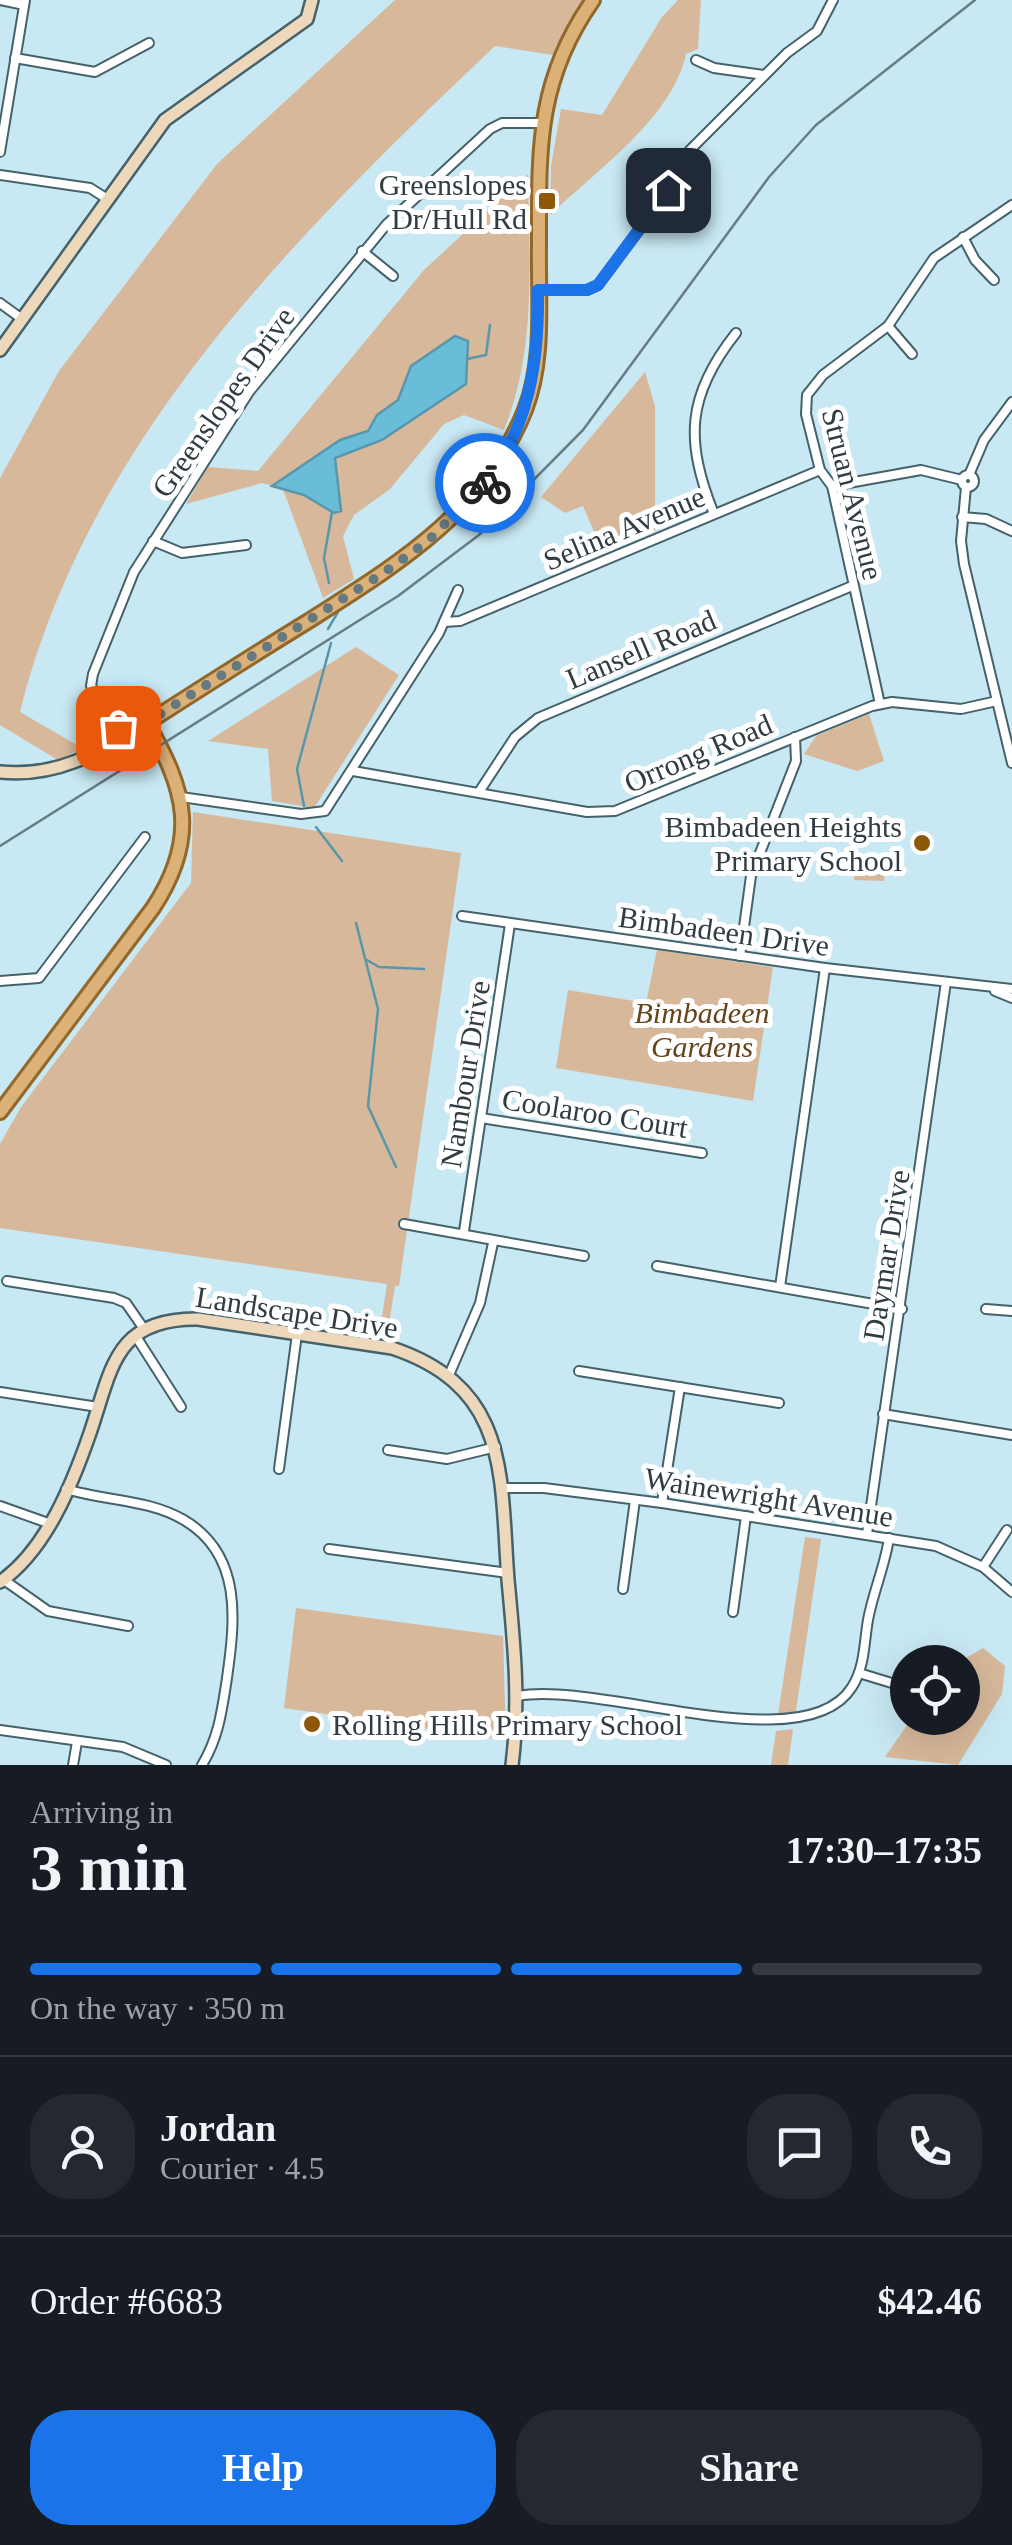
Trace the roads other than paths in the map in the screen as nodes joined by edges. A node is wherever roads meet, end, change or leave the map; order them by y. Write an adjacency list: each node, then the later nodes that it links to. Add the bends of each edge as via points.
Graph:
1 (0, 0): 5 (street)
2 (312, 0): 13 (street, via 307,19 165,120)
3 (593, 0): 10 (main road, via 562,50)
4 (833, 0): 9 (street, via 821,26)
5 (24, 2): 7 (street)
6 (149, 43): 7 (street, via 95,72)
7 (15, 58): 11 (street)
8 (696, 60): 9 (street)
9 (764, 76): 19 (street, via 690,150 598,285)
10 (541, 123): 16 (street, Greenslopes Drive, via 490,128); 19 (main road)
11 (0, 152)
12 (0, 174): 13 (street, via 90,188)
13 (108, 200): 21 (street)
14 (1012, 205): 15 (street, Struan Avenue)
15 (964, 238): 18 (street); 22 (street, Struan Avenue, via 929,264)
16 (362, 251): 17 (street); 33 (street, Greenslopes Drive, via 249,392)
17 (392, 276)
18 (994, 280)
19 (538, 290): 40 (main road, via 538,348 526,409 473,498 382,574)
20 (0, 303): 21 (street)
21 (22, 319): 24 (street)
22 (888, 326): 25 (street); 27 (street, Struan Avenue, via 807,395)
23 (736, 334): 30 (street, via 710,371 694,418 695,460)
24 (0, 350)
25 (912, 354)
26 (1012, 402): 28 (street, via 984,440)
27 (820, 470): 29 (street, Struan Avenue); 30 (street, Selina Avenue)
28 (966, 481): 29 (street, via 909,471); 31 (street)
29 (832, 486): 35 (street, Struan Avenue)
30 (714, 514): 37 (street, Selina Avenue, via 460,621)
31 (962, 516): 32 (street); 38 (street, via 961,541)
32 (1012, 531)
33 (153, 541): 34 (street, via 182,554); 41 (street, Greenslopes Drive, via 91,680)
34 (246, 545)
35 (852, 586): 39 (street, Struan Avenue); 46 (street, Lansell Road, via 538,718 514,737)
36 (459, 588): 37 (street)
37 (444, 622): 45 (street)
38 (997, 701): 39 (street, Orrong Road, via 956,710); 43 (street)
39 (880, 704): 42 (street, Orrong Road)
40 (147, 723): 41 (street); 47 (main road)
41 (124, 737): 44 (street, via 67,766)
42 (795, 737): 46 (street, Orrong Road, via 615,811); 51 (street, via 796,762 751,876)
43 (1011, 758)
44 (0, 772)
45 (353, 772): 46 (street, Orrong Road); 47 (street, via 317,815)
46 (479, 792)
47 (181, 797): 58 (main road, via 182,842 164,892)
48 (145, 836): 53 (street, via 39,978)
49 (462, 916): 50 (street, Bimbadeen Drive)
50 (510, 924): 51 (street, Bimbadeen Drive); 59 (street, Nambour Drive)
51 (740, 956): 52 (street, Bimbadeen Drive)
52 (824, 968): 54 (street, Bimbadeen Drive); 67 (street)
53 (0, 981)
54 (946, 982): 55 (street, Bimbadeen Drive); 68 (street, Daymar Drive)
55 (981, 986): 56 (street, Bimbadeen Drive); 57 (street, Bimbadeen Drive)
56 (1012, 989)
57 (1012, 998)
58 (0, 1112)
59 (481, 1118): 60 (street, Coolaroo Court); 62 (street, Nambour Drive)
60 (702, 1153)
61 (404, 1224): 62 (street)
62 (464, 1231): 63 (street)
63 (492, 1242): 64 (street); 74 (street, via 480,1303)
64 (584, 1256)
65 (656, 1266): 67 (street)
66 (8, 1281): 71 (street, via 126,1302)
67 (780, 1288): 68 (street)
68 (902, 1309): 80 (street, Daymar Drive)
69 (986, 1309): 70 (street)
70 (1012, 1312)
71 (139, 1332): 72 (street, Landscape Drive, via 198,1319); 78 (street, via 110,1364); 79 (street)
72 (297, 1334): 74 (street, Landscape Drive, via 392,1348); 84 (street)
73 (579, 1371): 75 (street)
74 (449, 1375): 82 (street, Landscape Drive, via 476,1406)
75 (680, 1388): 77 (street); 88 (street)
76 (0, 1392): 78 (street)
77 (779, 1402)
78 (98, 1406): 85 (street)
79 (181, 1407)
80 (883, 1414): 81 (street); 93 (street, Daymar Drive)
81 (1012, 1435)
82 (496, 1448): 83 (street, via 447,1459); 86 (street, Landscape Drive)
83 (388, 1450)
84 (279, 1469)
85 (66, 1488): 91 (street); 110 (street, via 167,1512 206,1538 221,1558 234,1626 221,1723)
86 (505, 1488): 87 (street, Wainewright Avenue); 97 (street, Landscape Drive)
87 (635, 1500): 88 (street, Wainewright Avenue); 99 (street)
88 (662, 1503): 90 (street, Wainewright Avenue)
89 (0, 1506): 91 (street)
90 (746, 1516): 93 (street, Wainewright Avenue); 101 (street)
91 (48, 1524): 98 (street)
92 (1007, 1530): 96 (street)
93 (867, 1534): 94 (street, Wainewright Avenue)
94 (889, 1538): 96 (street, Wainewright Avenue, via 936,1546); 103 (street)
95 (329, 1550): 97 (street)
96 (983, 1567): 100 (street, Wainewright Avenue)
97 (508, 1573): 105 (street, Landscape Drive)
98 (2, 1581): 102 (street, via 48,1611)
99 (623, 1589)
100 (1012, 1592)
101 (733, 1612)
102 (128, 1626)
103 (859, 1673): 104 (street); 105 (street, via 851,1690 821,1712 775,1722 600,1697)
104 (890, 1682)
105 (518, 1696): 111 (street, Landscape Drive)
106 (0, 1730): 107 (street)
107 (76, 1742): 108 (street); 109 (street, via 123,1747)
108 (74, 1765)
109 (166, 1765)
110 (202, 1765)
111 (512, 1765)

